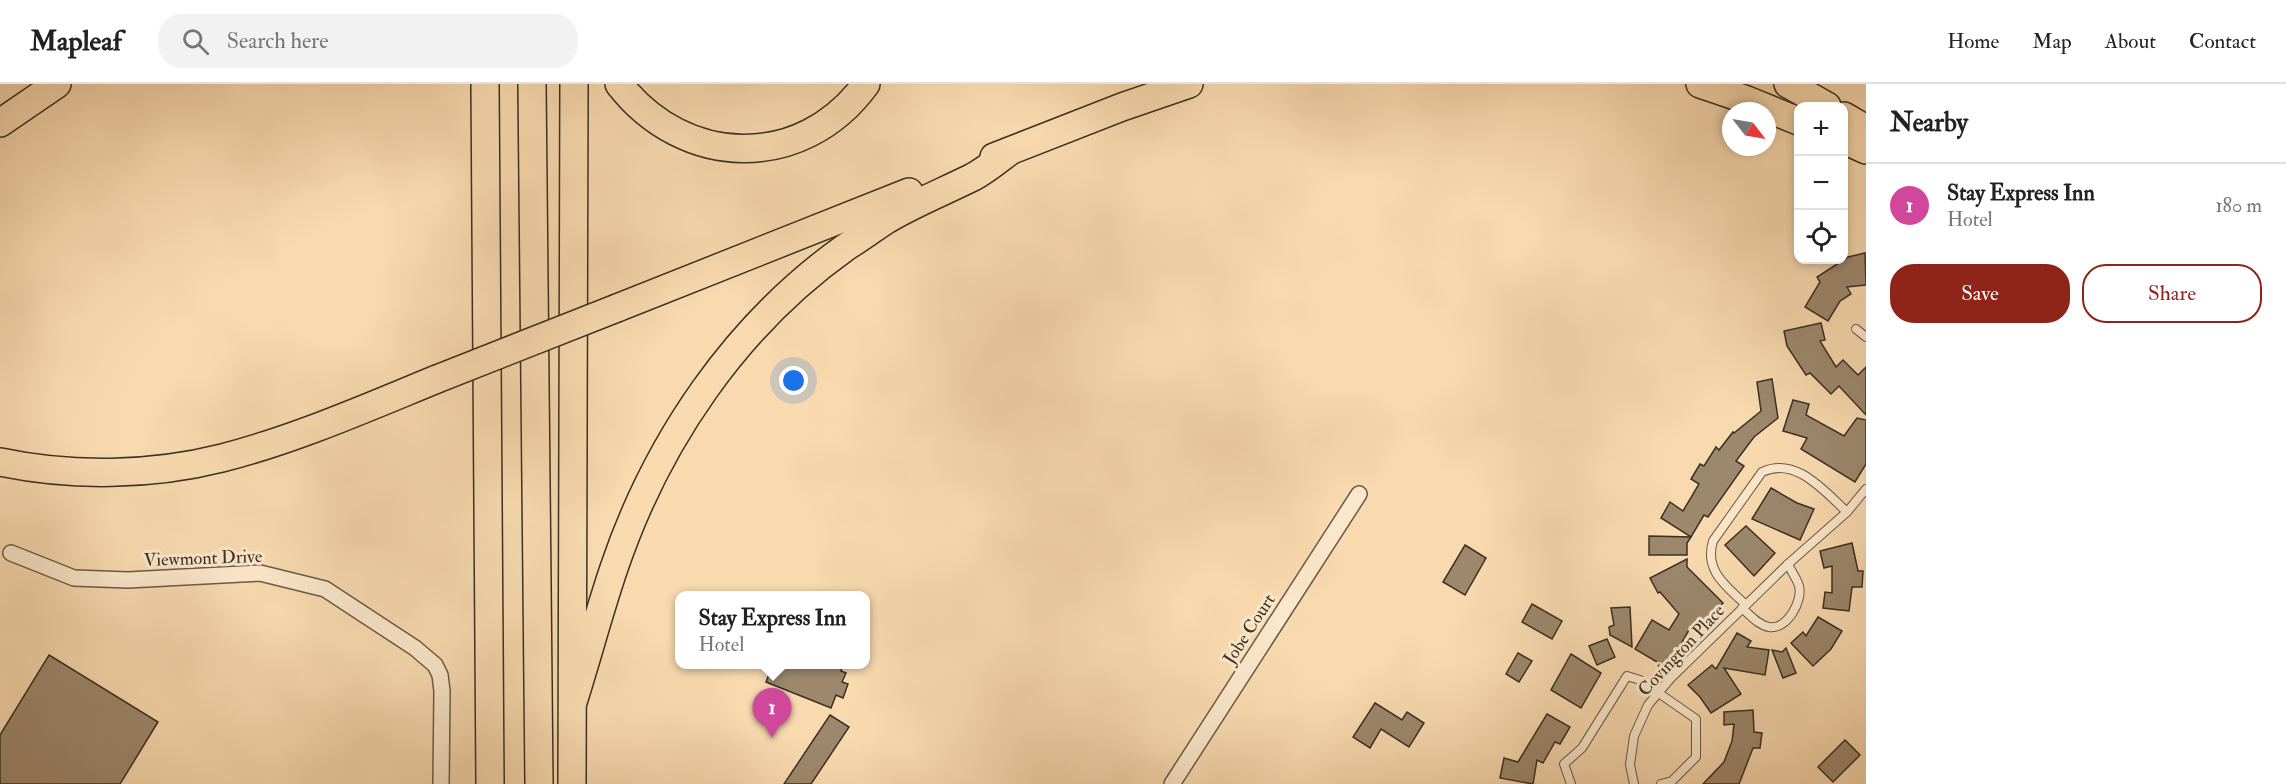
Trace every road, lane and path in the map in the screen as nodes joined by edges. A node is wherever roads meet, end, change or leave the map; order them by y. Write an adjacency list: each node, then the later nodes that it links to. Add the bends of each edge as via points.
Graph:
1 (57, 84): 13 (highway)
2 (485, 84): 30 (highway)
3 (532, 84): 31 (highway)
4 (574, 84): 28 (highway)
5 (620, 84): 6 (highway, via 642,110 674,132 735,149 775,145 808,134 846,108)
6 (866, 84)
7 (1189, 84): 17 (highway)
8 (1700, 84): 12 (highway)
9 (1788, 84): 10 (highway)
10 (1820, 102)
11 (1848, 118): 14 (highway)
12 (1794, 119)
13 (0, 123)
14 (1866, 129)
15 (1848, 142): 16 (highway)
16 (1866, 150)
17 (1010, 151): 20 (highway, bridge, via 266,445 165,468 68,471); 28 (highway, via 975,176 888,219 844,249 756,325 712,377 678,428 644,493 614,567)
18 (1856, 329): 19 (lane)
19 (1866, 337)
20 (0, 462)
21 (1866, 489): 23 (lane, Covington Place)
22 (1359, 494): 33 (street, Jobe Court)
23 (1847, 512): 25 (lane, Covington Place); 26 (lane, Covington Place, via 1802,474 1774,466 1762,472 1713,541 1709,553 1717,576)
24 (6, 551): 29 (street, Viewmont Drive, via 74,578 128,580 260,573 325,589 435,665 442,691)
25 (1788, 564): 26 (lane, Covington Place); 26 (lane, Covington Place, via 1799,586 1794,613 1778,627 1770,628 1760,624)
26 (1744, 606): 27 (lane, Covington Place)
27 (1659, 692): 34 (lane, via 1627,676 1582,748 1564,764); 35 (lane, Covington Place, via 1648,705 1634,736 1630,765); 36 (lane, via 1696,718 1696,757 1672,781)
28 (573, 702): 32 (highway)
29 (441, 784)
30 (490, 784)
31 (539, 784)
32 (572, 784)
33 (1172, 784)
34 (1571, 784)
35 (1634, 784)
36 (1661, 784)

